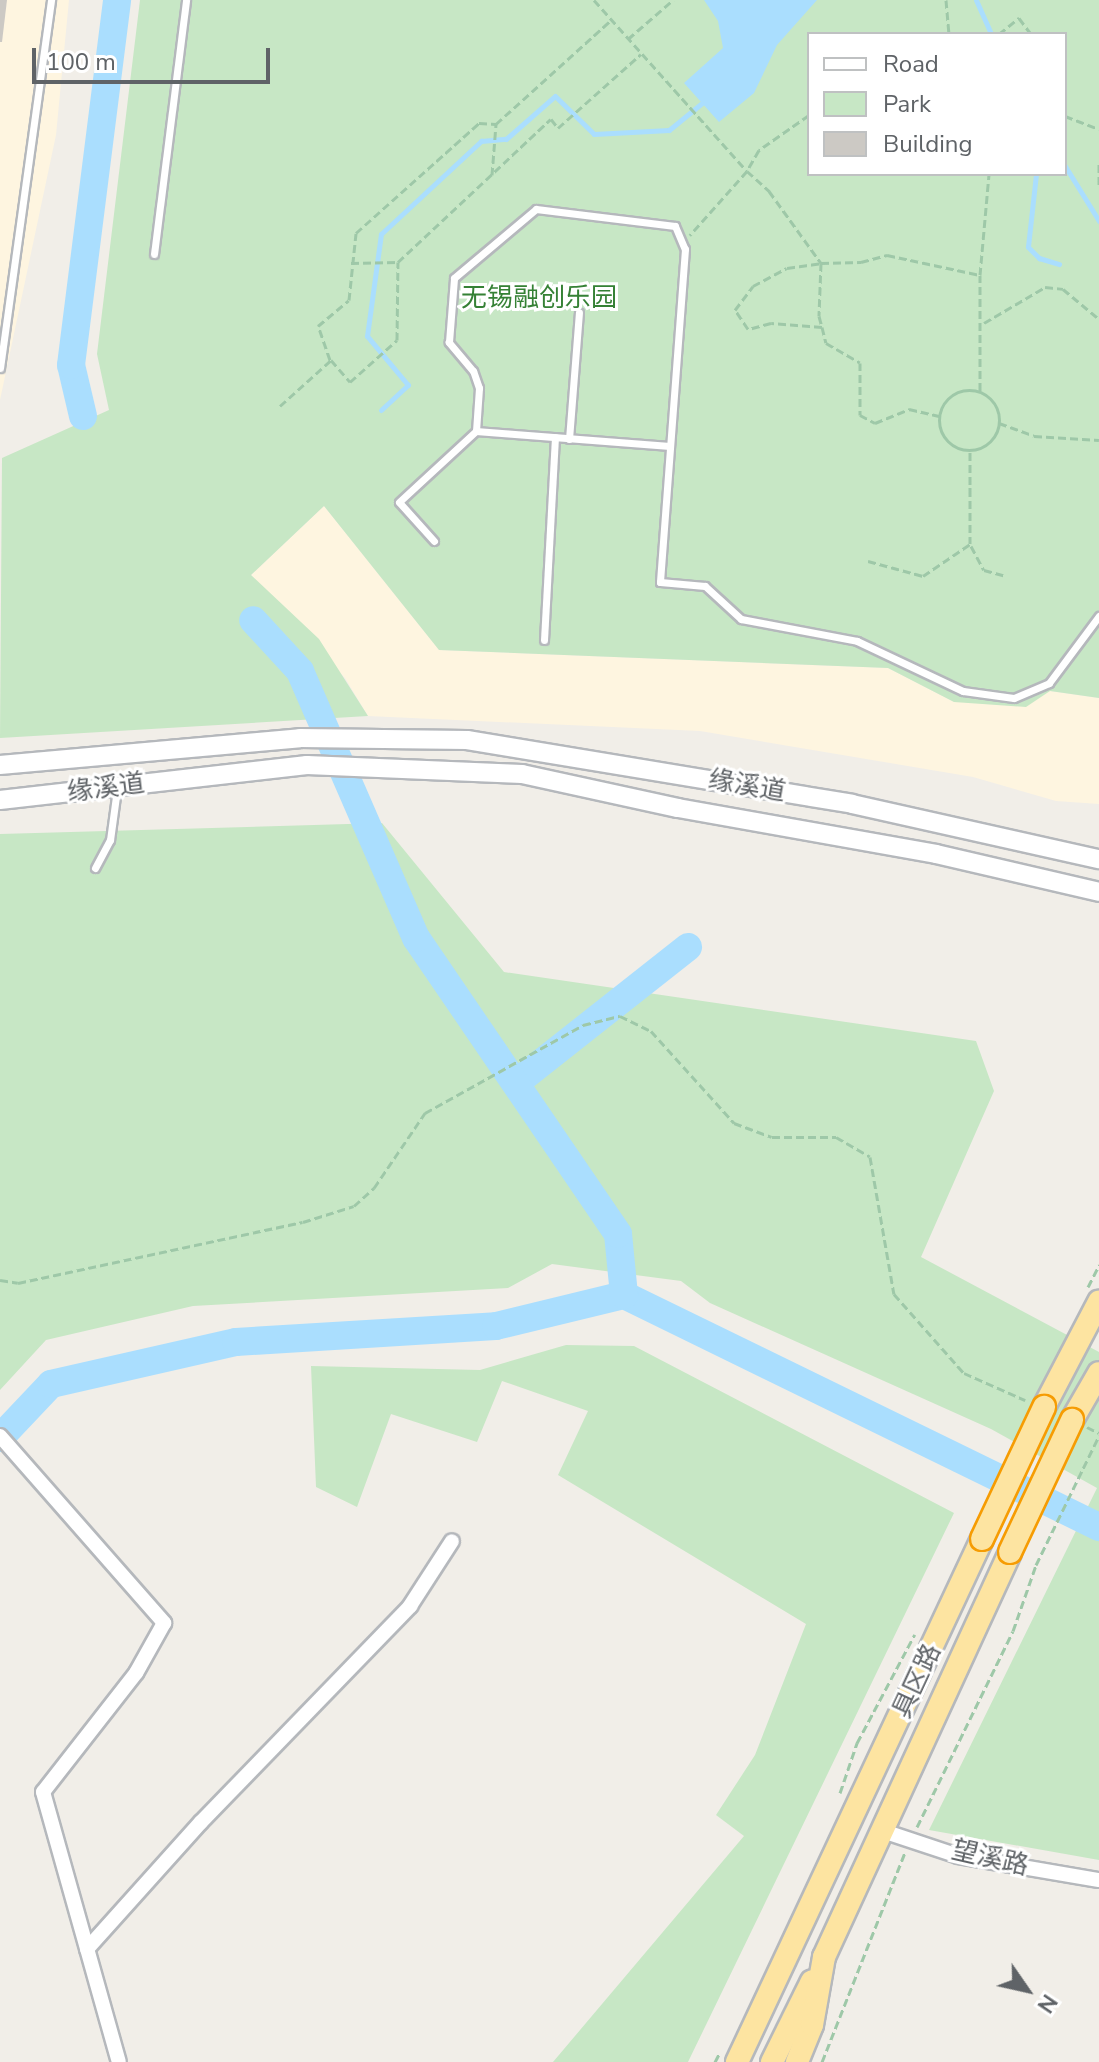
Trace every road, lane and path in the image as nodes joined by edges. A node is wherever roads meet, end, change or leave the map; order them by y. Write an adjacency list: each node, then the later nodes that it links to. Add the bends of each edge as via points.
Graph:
1 (51, 0): 32 (lane)
2 (186, 0): 22 (lane)
3 (594, 0): 6 (path)
4 (673, 0): 10 (path)
5 (946, 1): 7 (path)
6 (611, 20): 10 (path); 14 (path)
7 (949, 32)
8 (1001, 32): 9 (path, via 1019,18)
9 (1030, 32)
10 (628, 39): 11 (path)
11 (641, 54): 17 (path); 18 (path, via 563,125 558,128 551,119)
12 (807, 116): 17 (path, via 759,150)
13 (1067, 117): 15 (path)
14 (495, 126): 18 (path); 24 (path, via 479,123 356,233)
15 (1099, 129)
16 (1099, 164): 20 (path)
17 (747, 171): 21 (path, via 698,232); 25 (path, via 769,191)
18 (492, 175): 23 (path)
19 (989, 176): 26 (path)
20 (1099, 188)
21 (680, 239): 37 (lane, via 675,226 536,209 454,278 449,342 473,371 479,388); 41 (lane, via 685,249)
22 (154, 254)
23 (398, 262): 24 (path); 31 (path, via 397,340 350,382)
24 (351, 263): 31 (path, via 349,300 318,326)
25 (821, 263): 26 (path, via 887,255); 30 (path); 30 (path, via 787,268 753,286 735,310 748,329 771,323)
26 (980, 275): 29 (path)
27 (579, 312): 39 (lane)
28 (1099, 319): 29 (path, via 1063,289 1045,287)
29 (984, 323): 33 (path)
30 (822, 327): 35 (path, via 826,343 860,363 860,415 875,423 909,409)
31 (331, 360): 34 (path)
32 (0, 368)
33 (980, 393): 35 (path, via 953,396); 36 (path, via 995,405)
34 (280, 406)
35 (940, 416): 42 (path, via 946,439)
36 (999, 423): 40 (path, via 1034,436); 42 (path, via 991,441)
37 (476, 431): 38 (lane); 43 (lane, via 399,502)
38 (555, 437): 39 (lane); 48 (lane)
39 (569, 439): 41 (lane)
40 (1099, 440)
41 (669, 446): 47 (lane, via 660,582 705,586 741,619 857,641 963,691 1014,698 1049,683)
42 (970, 450): 44 (path)
43 (434, 541)
44 (970, 544): 45 (path, via 923,576); 46 (path, via 984,570)
45 (868, 561)
46 (1003, 575)
47 (1099, 616)
48 (544, 640)
49 (0, 765): 53 (main road, 缘溪道, via 300,738 467,740 737,785)
50 (117, 787): 51 (main road, 缘溪道); 55 (lane, via 110,840); 56 (main road, 缘溪道, via 307,765 522,774)
51 (0, 800)
52 (1099, 852): 53 (main road)
53 (1077, 853): 54 (main road, 缘溪道)
54 (1099, 859)
55 (95, 868)
56 (1079, 887): 57 (main road, 缘溪道); 58 (main road)
57 (1099, 892)
58 (1099, 900)
59 (0, 1280): 62 (path, via 18,1283 303,1222 354,1206 374,1188 425,1113 583,1025 620,1016 651,1031 734,1123 772,1137 836,1137 870,1157 894,1294 964,1373)
60 (1099, 1302): 62 (highway, 具区路)
61 (1099, 1373): 63 (highway, 具区路)
62 (1038, 1405): 73 (highway, 具区路, bridge, via 982,1539)
63 (1079, 1423): 64 (path); 67 (highway, 具区路, bridge, via 1010,1552)
64 (1099, 1434): 68 (path, via 1036,1565 1013,1631)
65 (0, 1436): 70 (street, via 33,1480 164,1623 136,1673 43,1792)
66 (452, 1541): 70 (street, via 410,1606 201,1822)
67 (883, 1831): 68 (street, 望溪路); 71 (highway, 具区路)
68 (911, 1839): 69 (street, 望溪路, via 958,1856); 76 (path)
69 (1099, 1880)
70 (87, 1949): 72 (street)
71 (824, 1957): 74 (highway); 75 (highway, 具区路, via 812,2025)
72 (119, 2062)
73 (737, 2062)
74 (772, 2062)
75 (797, 2062)
76 (822, 2062)

